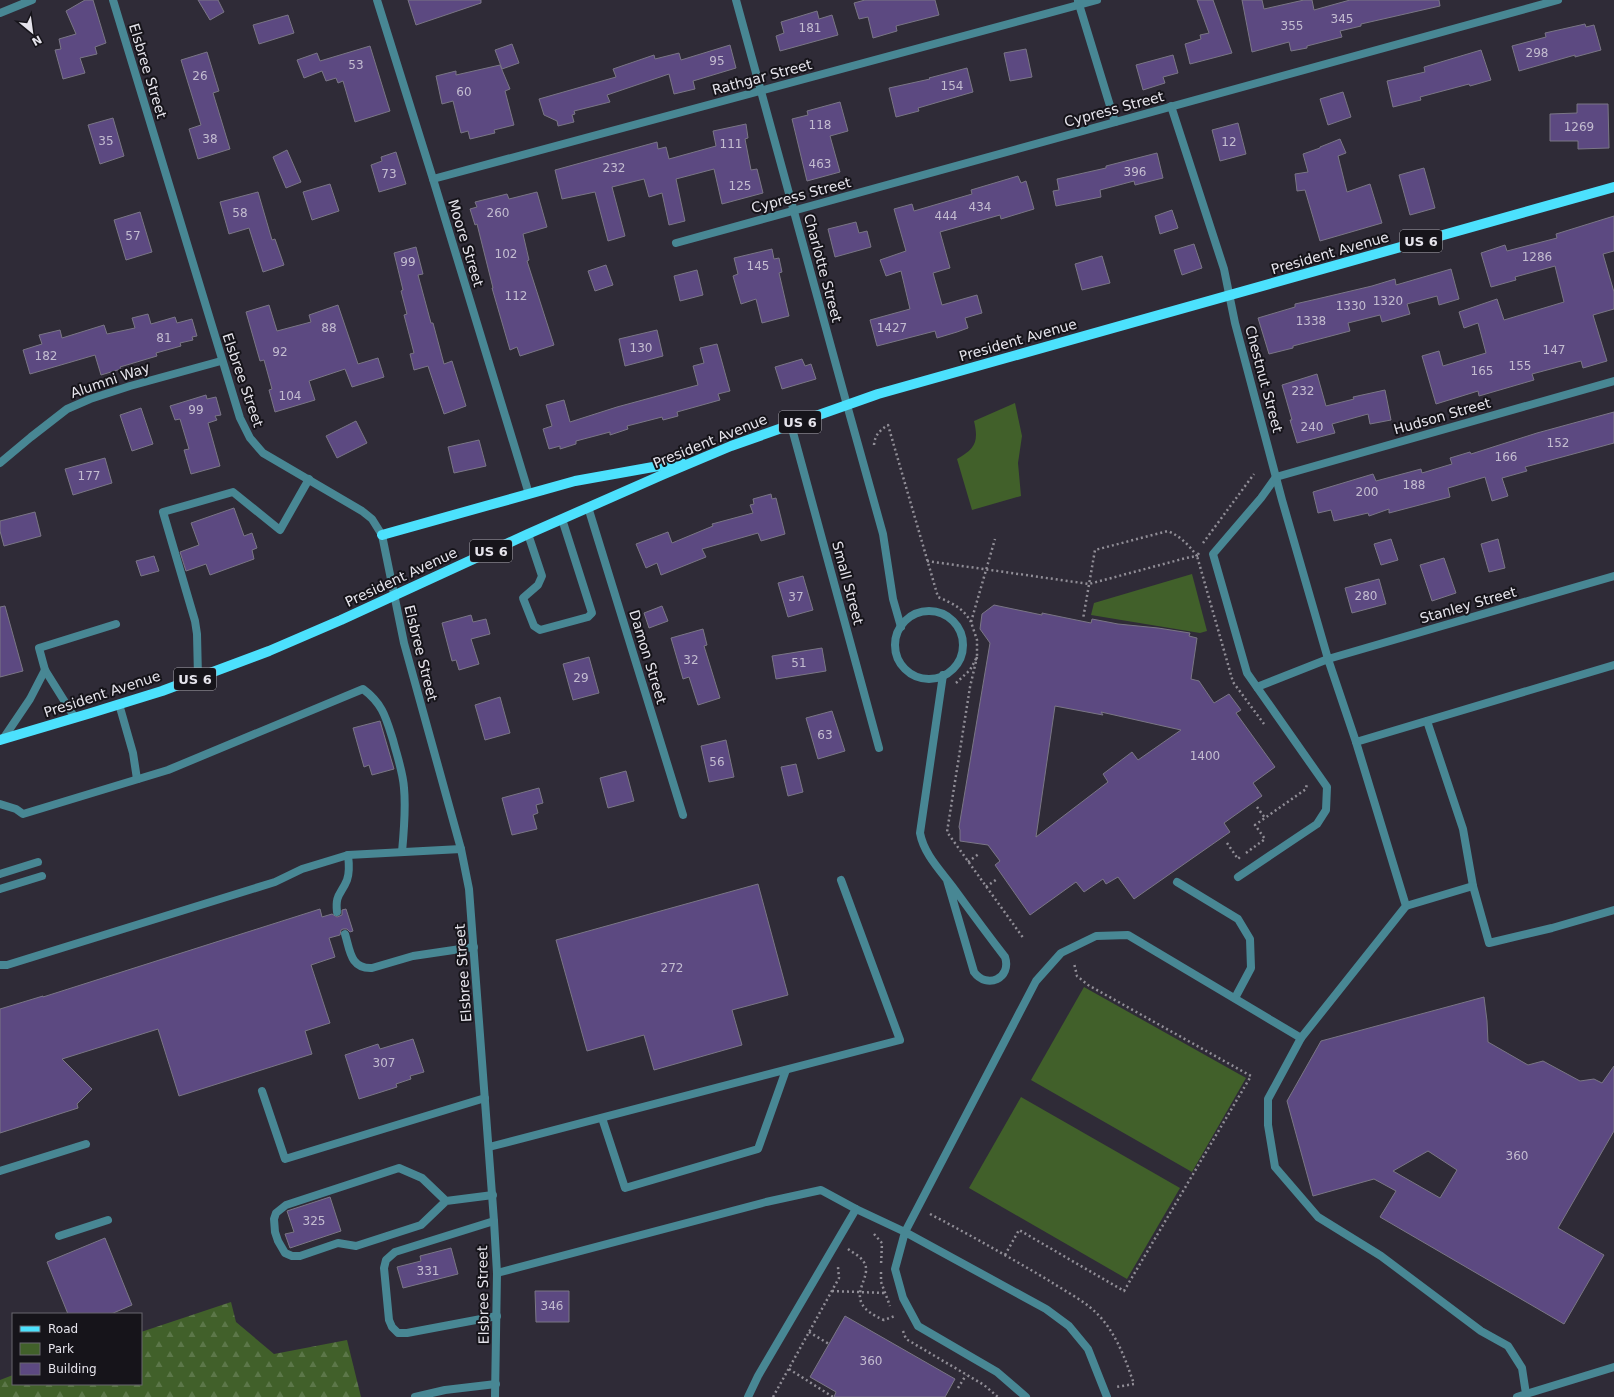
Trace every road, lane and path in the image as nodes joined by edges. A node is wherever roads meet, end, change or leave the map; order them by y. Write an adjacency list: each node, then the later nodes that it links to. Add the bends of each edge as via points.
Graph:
1 (32, 0): 8 (street)
2 (113, 0): 17 (street, Elsbree Street)
3 (377, 0): 12 (street, Moore Street)
4 (736, 0): 9 (street, Charlotte Street)
5 (1097, 0): 7 (street, Rathgar Street)
6 (1558, 0): 10 (street, Cypress Street)
7 (1078, 2): 9 (street, Rathgar Street); 11 (street)
8 (0, 13)
9 (761, 91): 12 (street, Rathgar Street); 14 (street, Charlotte Street)
10 (1171, 106): 11 (street, Cypress Street); 16 (street, Chestnut Street, via 1224,270)
11 (1115, 122): 14 (street, Cypress Street)
12 (433, 179): 26 (street, Moore Street)
13 (1614, 187): 16 (main road, President Avenue / US 6)
14 (794, 210): 15 (street, Cypress Street); 19 (street, Charlotte Street)
15 (676, 243)
16 (1229, 296): 19 (main road, President Avenue / US 6, via 878,394); 24 (street, Chestnut Street)
17 (222, 361): 23 (street, Alumni Way, via 130,386 67,409); 25 (street, Elsbree Street, via 240,418 250,438 263,453)
18 (1614, 381): 24 (street, Hudson Street)
19 (847, 405): 20 (main road, President Avenue / US 6); 40 (street, Charlotte Street, via 883,534 893,600)
20 (791, 425): 22 (main road, President Avenue / US 6); 54 (street, Small Street)
21 (874, 446): 32 (path, via 874,438 888,425)
22 (700, 459): 26 (main road, via 575,482); 27 (main road, President Avenue / US 6)
23 (0, 463)
24 (1276, 477): 42 (street, Chestnut Street); 48 (street, via 1213,554 1247,673)
25 (309, 479): 30 (street, Elsbree Street, via 362,511 372,519); 46 (street, via 280,530 233,492 163,512 194,614)
26 (529, 494): 30 (main road)
27 (588, 507): 28 (main road, President Avenue / US 6); 58 (street, Damon Street)
28 (562, 519): 29 (main road, President Avenue / US 6); 29 (street, via 592,613 588,617 540,630 534,626 523,598 538,585 542,576)
29 (528, 534): 36 (main road, President Avenue / US 6)
30 (382, 535): 36 (street, Elsbree Street)
31 (995, 539): 33 (path)
32 (927, 561): 33 (path); 38 (path, via 938,597 958,607 967,614)
33 (986, 569): 35 (path); 38 (path)
34 (1614, 576): 42 (street, Stanley Street)
35 (1089, 584): 35 (path, via 1186,558 1197,556 1183,540 1168,531 1095,550); 37 (path)
36 (394, 596): 46 (main road, President Avenue / US 6, via 269,651); 60 (street, Elsbree Street, via 404,643)
37 (1083, 619)
38 (971, 622): 41 (path, via 977,640)
39 (116, 624): 44 (street, via 39,648)
40 (901, 627): 45 (street, via 897,635 896,650 906,670 926,678); 45 (street, via 910,617 924,612 939,613 952,620 960,632 963,647 954,668)
41 (977, 657): 47 (path, via 970,670); 65 (path, via 947,832)
42 (1328, 659): 48 (street, Stanley Street); 53 (street, Chestnut Street)
43 (1614, 665): 51 (street)
44 (45, 670): 50 (street); 52 (street, via 30,699)
45 (944, 675): 71 (street, via 920,832 925,850)
46 (198, 677): 49 (main road, President Avenue / US 6)
47 (954, 687)
48 (1257, 687): 68 (street, via 1327,787 1326,810 1317,824)
49 (119, 704): 50 (main road, President Avenue / US 6); 55 (street, via 133,753)
50 (75, 718): 52 (main road, President Avenue / US 6)
51 (1427, 721): 53 (street); 73 (street, via 1463,829)
52 (2, 740)
53 (1356, 742): 76 (street, Chestnut Street)
54 (879, 748)
55 (137, 779): 56 (street, via 23,814); 61 (street, via 168,770 363,689 377,700 386,716 401,768 405,799)
56 (0, 804)
57 (1257, 807): 59 (path)
58 (683, 815)
59 (1265, 818)
60 (461, 849): 61 (street); 81 (street, Elsbree Street, via 469,889)
61 (402, 852): 63 (street)
62 (980, 854): 65 (path)
63 (348, 855): 78 (street, via 348,879 336,902); 83 (street, via 302,869 268,884 7,965)
64 (38, 862): 66 (street)
65 (968, 862): 74 (path)
66 (0, 874)
67 (42, 876): 75 (street)
68 (1238, 877)
69 (997, 879): 74 (path)
70 (841, 880): 86 (street, via 900,1040)
71 (948, 880): 71 (street, via 974,972 982,980 997,979 1005,971 1005,957)
72 (1177, 882): 84 (street, via 1238,919 1250,939 1251,968)
73 (1473, 886): 76 (street); 77 (street, via 1489,944)
74 (986, 887): 80 (path)
75 (0, 889)
76 (1406, 906): 85 (street)
77 (1614, 910)
78 (337, 912)
79 (344, 934): 81 (street, via 354,962 360,967 372,968 413,956)
80 (1024, 939)
81 (474, 947): 88 (street, Elsbree Street)
82 (1074, 963): 104 (path, via 1077,976 1088,985 1251,1076 1124,1290 1020,1230)
83 (0, 965)
84 (1235, 998): 85 (street); 98 (street, via 1128,935 1096,936 1061,953 1036,981)
85 (1301, 1038): 121 (street, via 1268,1099 1268,1125 1275,1167 1318,1217 1381,1256 1481,1331 1508,1346 1522,1368)
86 (786, 1070): 89 (street); 89 (street, via 758,1149 625,1188)
87 (262, 1091): 88 (street, via 285,1159)
88 (485, 1098): 91 (street, Elsbree Street)
89 (602, 1118): 91 (street)
90 (86, 1144): 92 (street)
91 (489, 1147): 93 (street, Elsbree Street)
92 (0, 1171)
93 (492, 1195): 94 (street); 97 (street, Elsbree Street)
94 (446, 1202): 94 (street, via 422,1178 399,1168 286,1204 276,1213 274,1225 278,1241 285,1253 300,1256 338,1243 356,1246 421,1225)
95 (856, 1208): 98 (street); 106 (street, via 821,1190 766,1202); 124 (street, via 765,1363)
96 (108, 1220): 100 (street)
97 (494, 1221): 106 (street, Elsbree Street); 110 (street, via 396,1252 386,1260 384,1268 389,1320 398,1333)
98 (905, 1232): 128 (street, via 895,1269 903,1298 918,1326 997,1372); 129 (street, via 1046,1309 1069,1326 1088,1349)
99 (872, 1233): 109 (path, via 876,1234 882,1243 881,1282)
100 (59, 1236)
101 (850, 1243): 102 (path)
102 (847, 1248): 103 (path); 108 (path, via 863,1260 865,1265)
103 (844, 1255)
104 (1005, 1255)
105 (838, 1263): 107 (path, via 839,1278)
106 (497, 1273): 110 (street, Elsbree Street)
107 (832, 1291): 108 (path); 114 (path)
108 (859, 1293): 109 (path); 111 (path, via 862,1304 876,1316 884,1320)
109 (884, 1293): 111 (path)
110 (497, 1316): 119 (street, Elsbree Street)
111 (895, 1316): 112 (path)
112 (899, 1321)
113 (902, 1327): 118 (path, via 906,1339)
114 (809, 1332): 115 (path); 117 (path)
115 (829, 1344)
116 (1614, 1367): 121 (street)
117 (789, 1369): 125 (path); 126 (path)
118 (966, 1375): 120 (path); 127 (path)
119 (496, 1384): 122 (street, via 445,1390); 123 (street, Elsbree Street)
120 (958, 1388)
121 (1526, 1394): 130 (street)
122 (415, 1397)
123 (495, 1397)
124 (748, 1397)
125 (773, 1397)
126 (833, 1397)
127 (998, 1397)
128 (1026, 1397)
129 (1107, 1397)
130 (1517, 1397)

